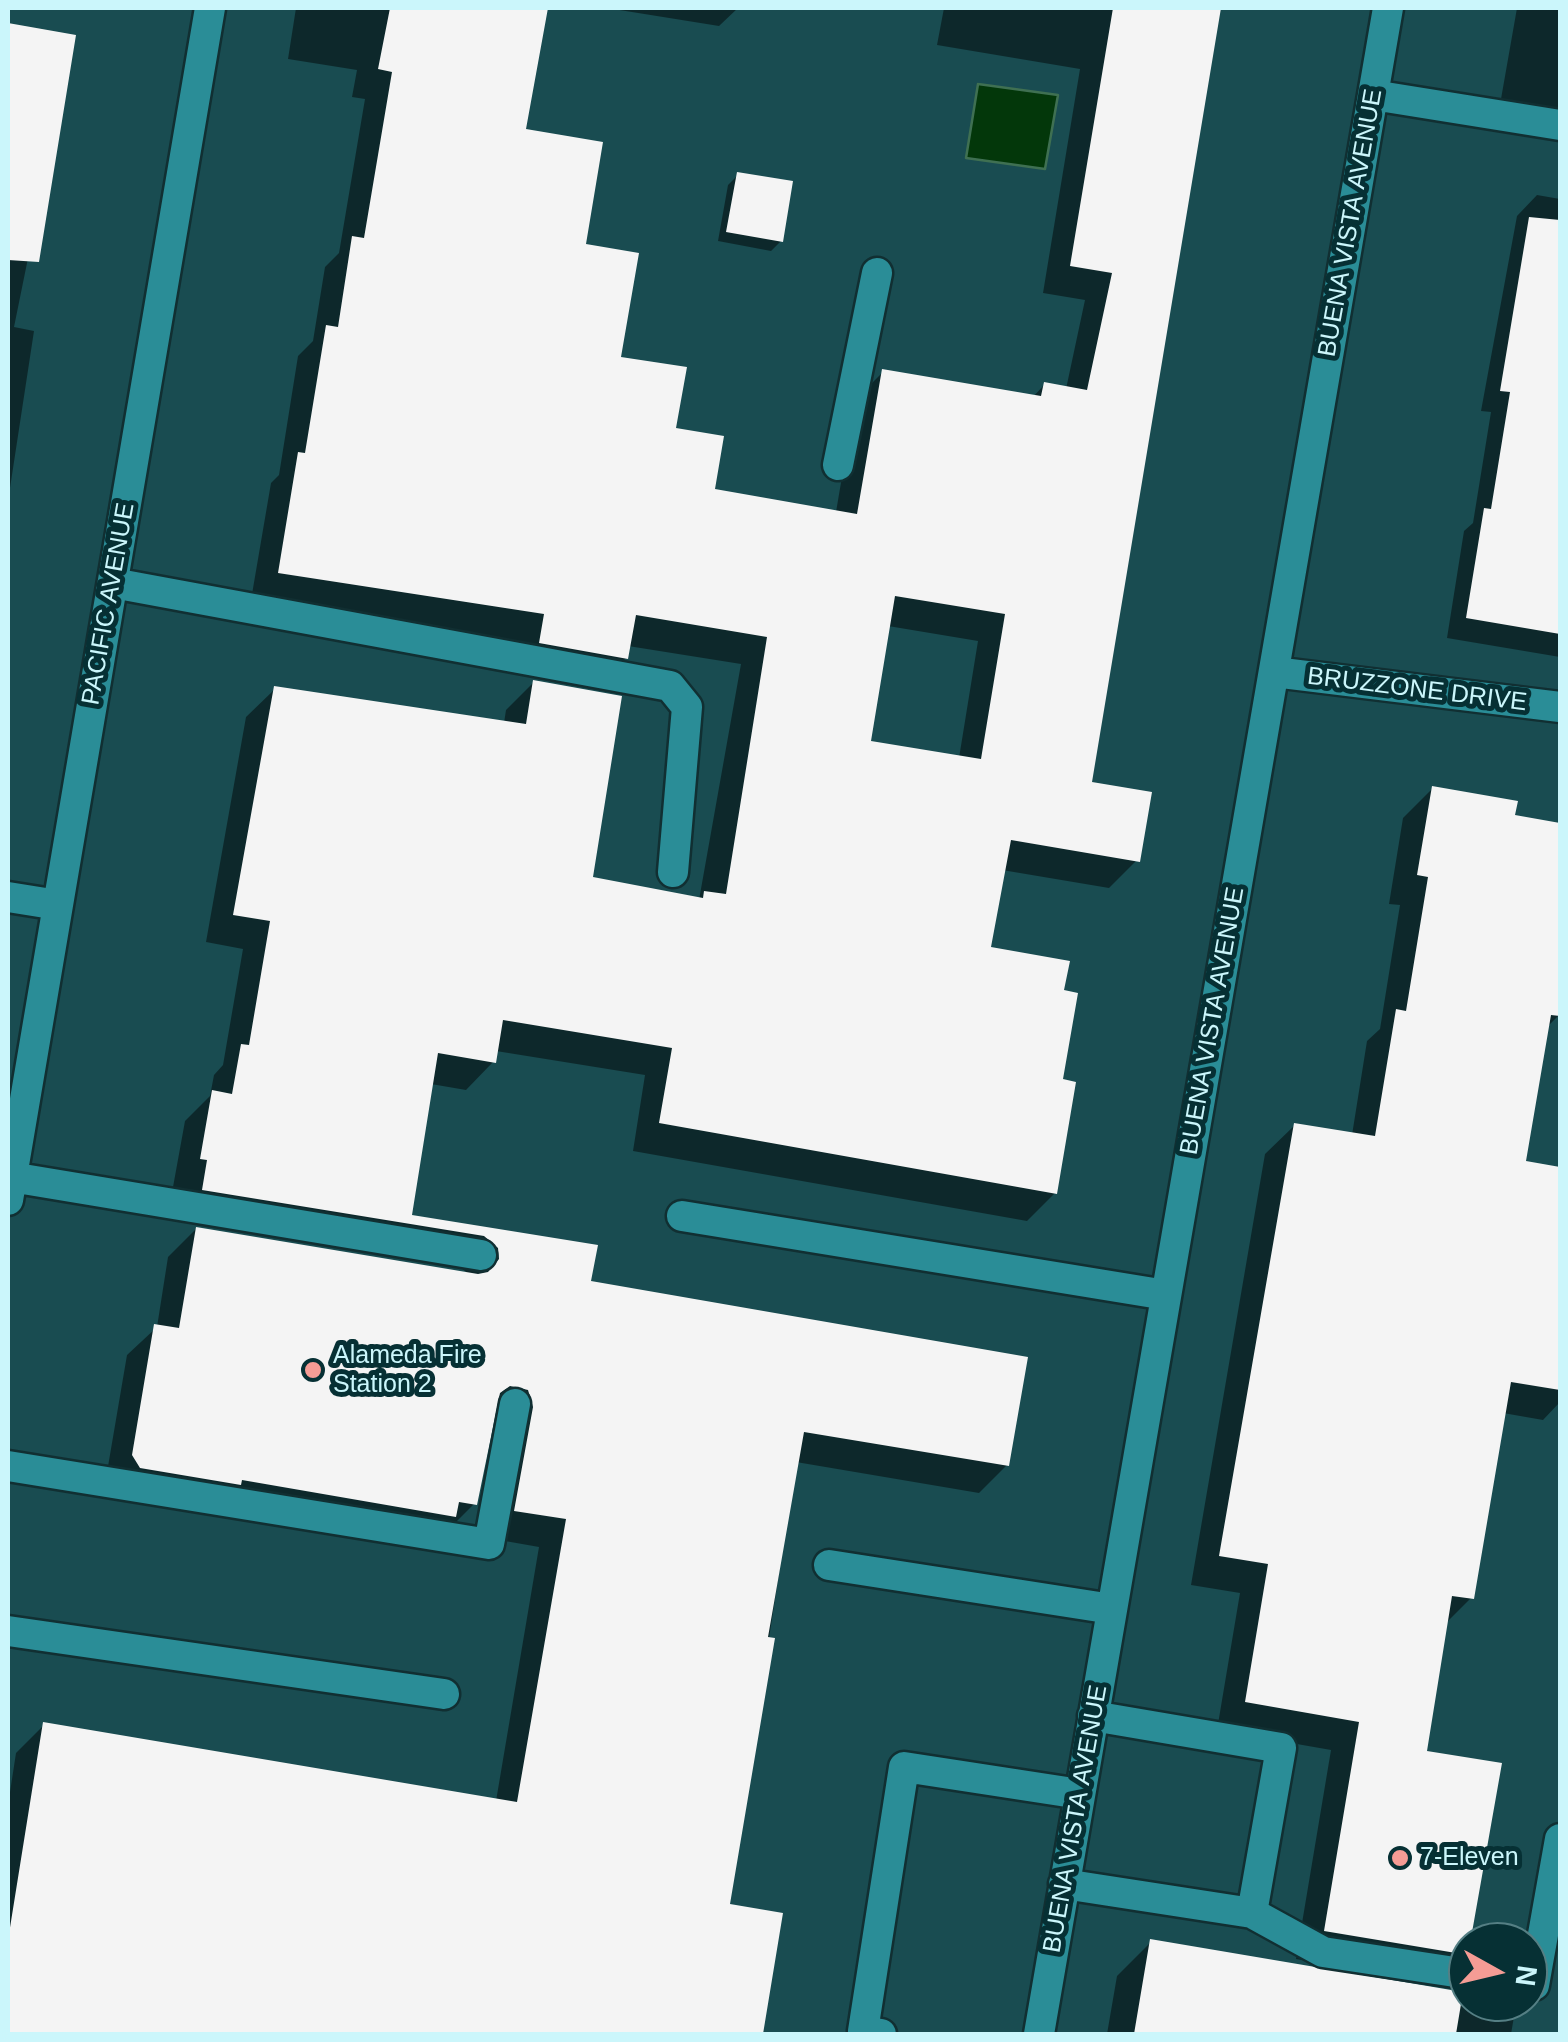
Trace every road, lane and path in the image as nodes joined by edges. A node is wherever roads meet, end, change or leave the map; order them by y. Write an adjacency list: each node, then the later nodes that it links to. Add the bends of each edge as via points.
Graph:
1 (210, 8): 7 (street, PACIFIC AVENUE)
2 (1388, 8): 3 (street, BUENA VISTA AVENUE)
3 (1373, 94): 4 (street); 8 (street, BUENA VISTA AVENUE)
4 (1560, 126)
5 (876, 273): 6 (street)
6 (838, 465)
7 (113, 583): 10 (street, via 670,686 687,707); 12 (street, PACIFIC AVENUE)
8 (1274, 672): 9 (street, BRUZZONE DRIVE); 16 (street, BUENA VISTA AVENUE)
9 (1560, 707)
10 (673, 872)
11 (8, 897): 12 (street)
12 (58, 906): 13 (street, PACIFIC AVENUE)
13 (10, 1189): 15 (street)
14 (682, 1216): 16 (street)
15 (481, 1256)
16 (1166, 1295): 20 (street, BUENA VISTA AVENUE)
17 (515, 1404): 18 (street, via 489,1544)
18 (8, 1466)
19 (828, 1564): 20 (street)
20 (1112, 1609): 23 (street, BUENA VISTA AVENUE)
21 (8, 1631): 22 (street)
22 (444, 1694)
23 (1094, 1716): 24 (street, BUENA VISTA AVENUE); 27 (street, via 1281,1748)
24 (1080, 1794): 26 (street, BUENA VISTA AVENUE); 30 (street, via 904,1767 863,2031)
25 (1560, 1839): 28 (street)
26 (1064, 1884): 27 (street); 31 (street, BUENA VISTA AVENUE)
27 (1252, 1913): 29 (street, via 1323,1952)
28 (1545, 1922)
29 (1448, 1971)
30 (881, 2034)
31 (1039, 2034)

